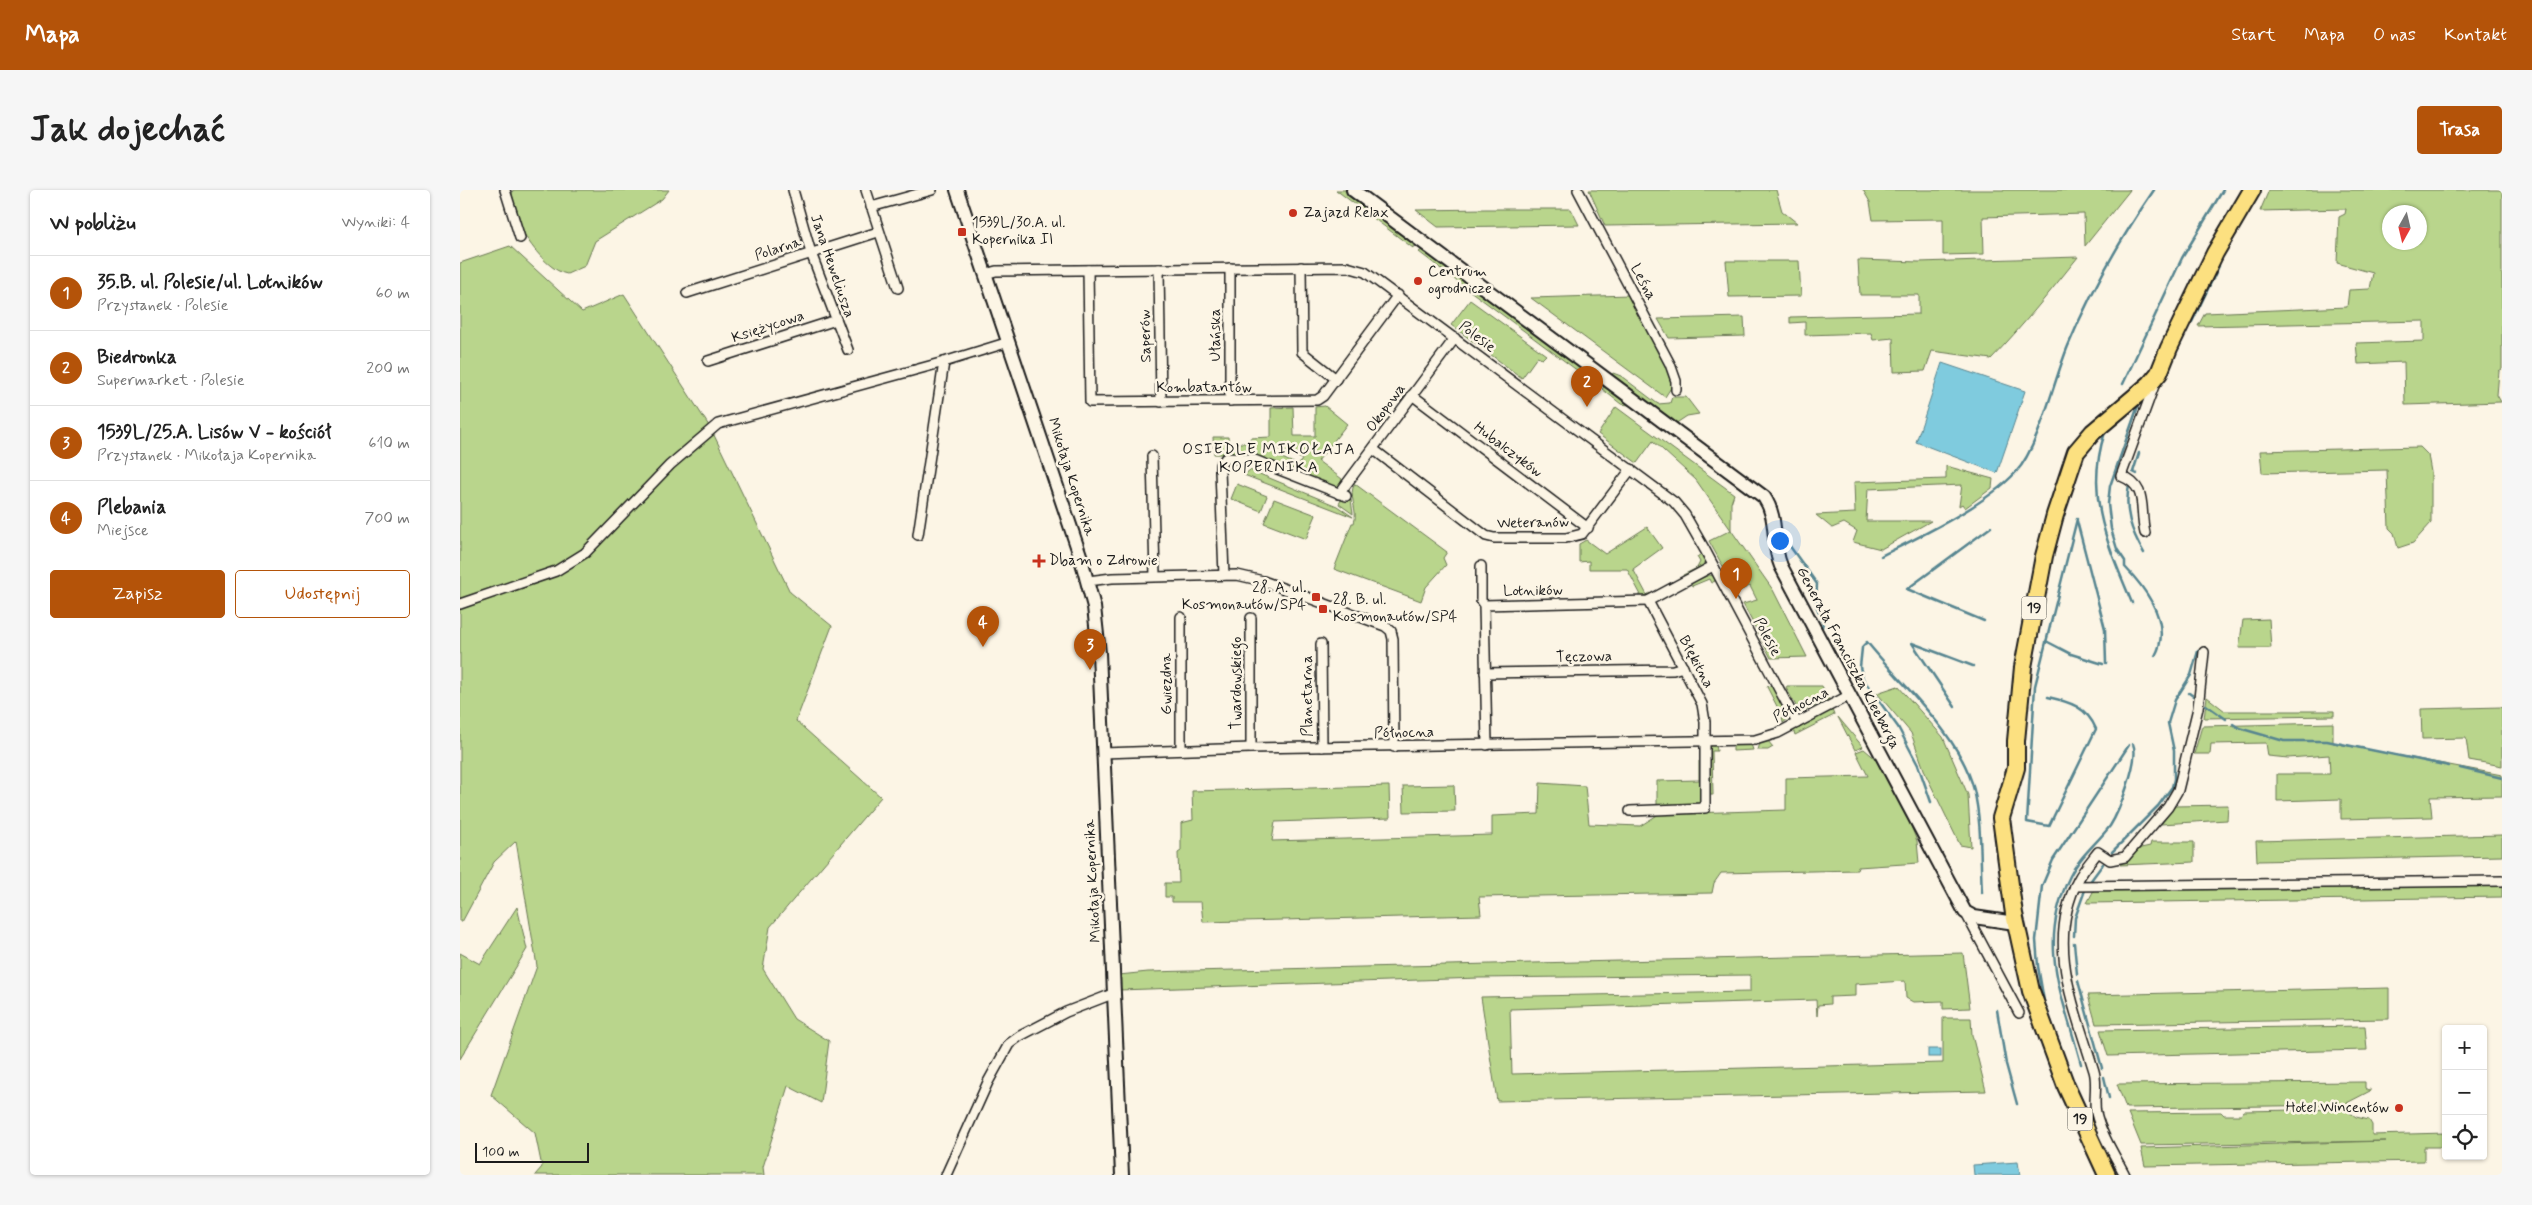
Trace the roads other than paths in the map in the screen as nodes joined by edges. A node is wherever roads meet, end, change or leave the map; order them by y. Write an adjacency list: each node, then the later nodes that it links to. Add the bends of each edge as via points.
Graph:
1 (505, 190): 11 (street)
2 (792, 190): 12 (street, Jana Heweliusza)
3 (866, 190): 9 (street)
4 (932, 190): 9 (street)
5 (957, 190): 17 (main road, Mikołaja Kopernika)
6 (1353, 190): 53 (main road, Generała Franciszka Kleeberga, via 1764,497 1775,523 1777,557)
7 (1578, 190): 29 (street, Leśna, via 1670,364)
8 (2252, 190): 27 (highway, 19, via 2215,253)
9 (871, 207): 10 (street)
10 (878, 232): 12 (street, Polarna); 18 (street)
11 (520, 238)
12 (811, 253): 19 (street, Polarna); 21 (street, Jana Heweliusza)
13 (1300, 267): 14 (street, Polesie); 20 (street, Polesie, via 1356,268); 28 (street, via 1302,352)
14 (1230, 268): 15 (street, Polesie); 31 (street, Ułańska)
15 (1159, 269): 16 (street, Polesie); 32 (street, Saperów)
16 (1088, 270): 17 (street, Polesie, via 996,271); 32 (street, Kombatantów, via 1090,402)
17 (985, 274): 23 (main road, Mikołaja Kopernika)
18 (898, 288)
19 (687, 293)
20 (1398, 296): 22 (street, Polesie); 28 (street, Kombatantów)
21 (836, 320): 24 (street, Jana Heweliusza); 25 (street, Księżycowa)
22 (1455, 338): 30 (street, Okopowa); 35 (street, Polesie)
23 (1009, 342): 26 (street); 43 (main road, Mikołaja Kopernika)
24 (848, 350)
25 (708, 361)
26 (944, 362): 38 (street); 45 (street, via 718,424 670,465 572,562 556,571)
27 (2159, 373): 37 (street, via 2121,476 2139,488); 66 (highway, 19, via 2076,452 2044,556 2023,667 2014,780 2001,818)
28 (1336, 379): 31 (street, Kombatantów, via 1323,396 1310,401)
29 (1676, 390)
30 (1412, 395): 33 (street, Okopowa); 36 (street, Hubalczyków)
31 (1230, 401): 32 (street, Kombatantów)
32 (1161, 402)
33 (1373, 449): 36 (street, Weteranów, via 1488,537 1574,537); 41 (street, Okopowa, via 1342,495 1246,457 1231,457 1223,461 1220,470)
34 (1152, 456): 42 (street)
35 (1631, 469): 36 (street, Weteranów); 40 (street, Polesie, via 1679,508)
36 (1588, 528)
37 (2145, 533)
38 (918, 535)
39 (1481, 566): 46 (street, via 1481,601)
40 (1713, 566): 44 (street, Lotników); 54 (street, Polesie)
41 (1224, 575): 42 (street); 58 (street, via 1263,580 1391,631)
42 (1155, 576): 43 (street)
43 (1088, 581): 61 (main road, Mikołaja Kopernika, via 1097,627)
44 (1648, 601): 46 (street, Lotników); 51 (street, Błękitna)
45 (460, 604)
46 (1484, 605): 52 (street, Lotników)
47 (1181, 617): 60 (street, Gwiezdna)
48 (1251, 618): 59 (street, Twardowskiego)
49 (1321, 644): 57 (street, Planetarna)
50 (2204, 652): 64 (street, via 2198,708 2178,790 2168,807 2125,857 2110,860 2098,852)
51 (1683, 667): 52 (street, Tęczowa, via 1673,670); 55 (street, Błękitna, via 1702,704)
52 (1485, 673): 56 (street, Lotników)
53 (1850, 695): 54 (street, Północna); 65 (main road, Generała Franciszka Kleeberga)
54 (1797, 723): 55 (street, Północna, via 1754,740)
55 (1705, 741): 56 (street, Północna); 62 (street, via 1705,808)
56 (1487, 745): 58 (street, Północna)
57 (1322, 747): 58 (street, Północna); 59 (street, Północna)
58 (1394, 747)
59 (1251, 748): 60 (street, Północna)
60 (1181, 750): 61 (street, Północna)
61 (1103, 753): 67 (main road, Mikołaja Kopernika)
62 (1630, 810)
63 (2502, 882): 64 (street)
64 (2075, 886): 72 (street, via 2063,928 2065,972 2095,1074 2095,1112)
65 (1965, 912): 66 (main road, via 1974,917); 68 (street, Generała Franciszka Kleeberga)
66 (2015, 923): 71 (highway, 19, via 2031,991 2066,1086)
67 (1115, 994): 69 (street, via 1099,998 1026,1032 1009,1044); 70 (main road, Mikołaja Kopernika)
68 (2018, 1013)
69 (946, 1175)
70 (1122, 1175)
71 (2107, 1175)
72 (2125, 1175)

